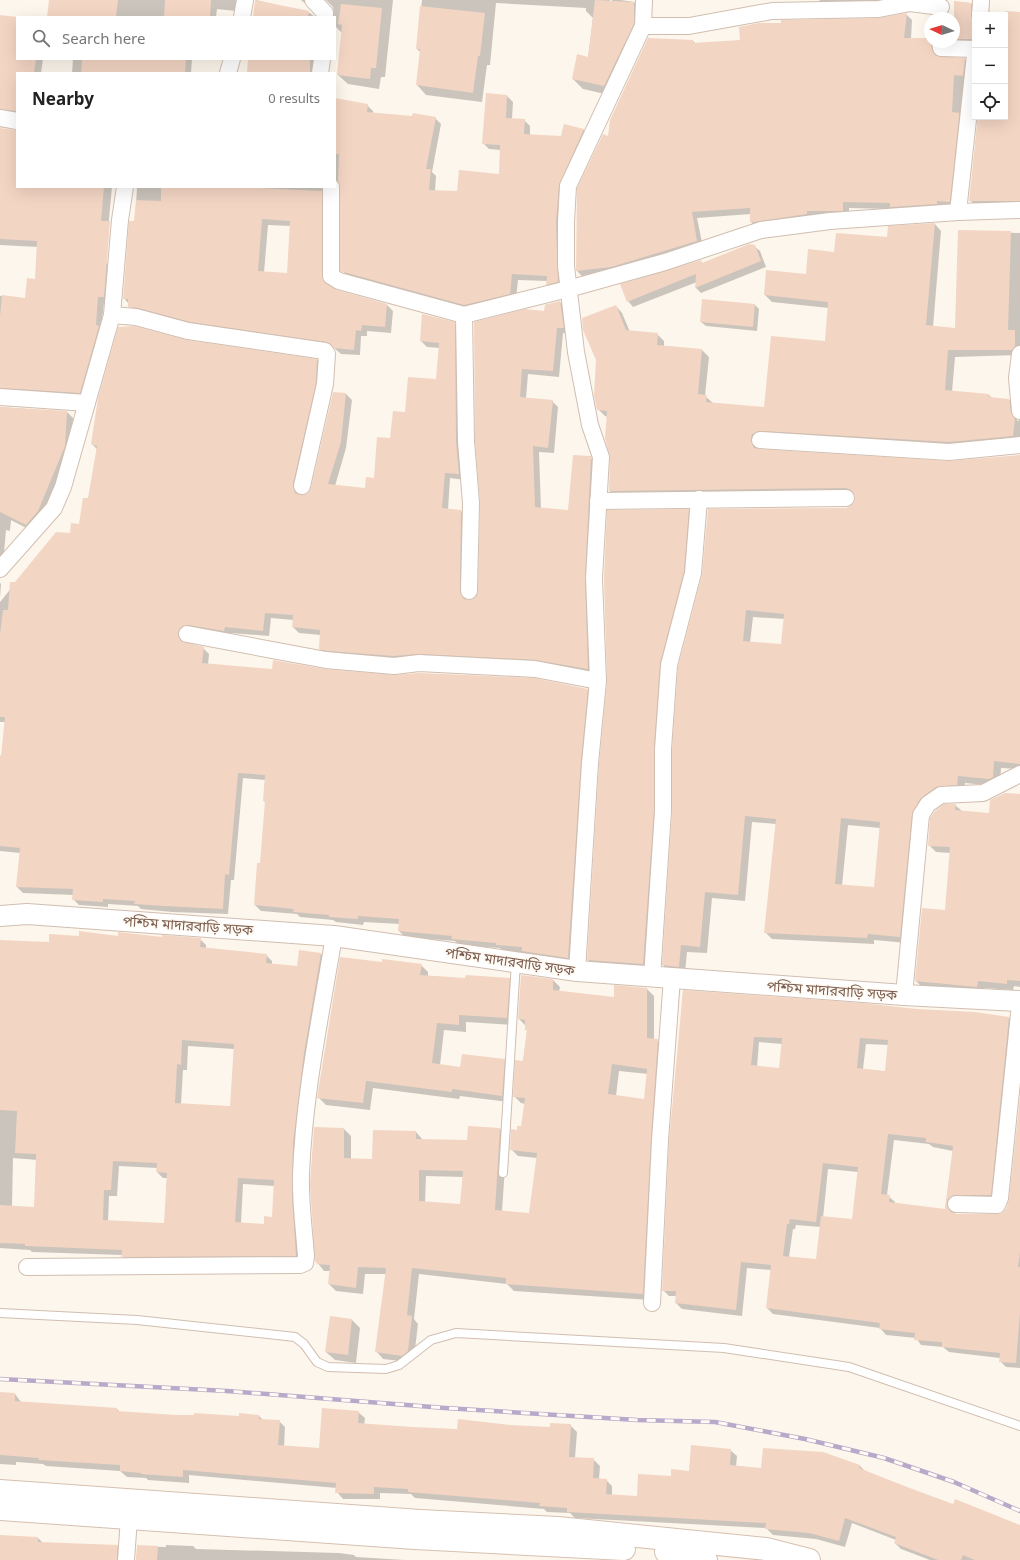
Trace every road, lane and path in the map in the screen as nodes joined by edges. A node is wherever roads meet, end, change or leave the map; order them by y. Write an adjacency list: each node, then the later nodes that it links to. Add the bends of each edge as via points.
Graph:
1 (246, 0): 5 (street)
2 (313, 0): 6 (street)
3 (644, 0): 7 (street)
4 (941, 8): 7 (street, via 910,3 879,9 772,12 689,26)
5 (242, 16)
6 (325, 16)
7 (643, 26): 21 (street, via 568,186)
8 (941, 48): 9 (street)
9 (972, 49)
10 (232, 60): 12 (street)
11 (322, 60): 13 (street)
12 (228, 72)
13 (320, 72)
14 (972, 83): 20 (street)
15 (0, 118): 16 (street)
16 (16, 121)
17 (125, 188): 22 (street)
18 (331, 188): 23 (street, via 331,276 339,281)
19 (1020, 210): 20 (street)
20 (958, 212): 21 (street, via 830,221 761,230 665,262)
21 (568, 289): 23 (street); 33 (street, via 576,352 590,425 601,458)
22 (112, 315): 26 (street); 30 (street, via 136,316 188,331 325,351 325,384)
23 (464, 315): 35 (street, via 466,441 471,503)
24 (1020, 354): 27 (street, via 1017,378)
25 (0, 397): 26 (street)
26 (87, 403): 34 (street, via 63,488 54,508)
27 (1020, 411)
28 (760, 440): 29 (street, via 949,452)
29 (1020, 445)
30 (302, 486)
31 (846, 498): 32 (street)
32 (699, 499): 33 (street); 43 (street, via 693,574 669,665)
33 (598, 501): 37 (street, via 594,578)
34 (0, 569)
35 (469, 592)
36 (187, 634): 37 (street, via 326,660 394,666 419,663 535,669)
37 (598, 681): 42 (street, via 590,763)
38 (1020, 774): 45 (street, via 983,794 941,795 928,804 922,814)
39 (0, 916): 40 (street, পশ্চিম মাদারবাড়ি সড়ক, via 27,914)
40 (334, 936): 41 (street, পশ্চিম মাদারবাড়ি সড়ক); 50 (street, via 317,1030 305,1121 301,1201 305,1263)
41 (516, 962): 42 (street, পশ্চিম মাদারবাড়ি সড়ক); 48 (lane)
42 (577, 970): 43 (street, পশ্চিম মাদারবাড়ি সড়ক)
43 (652, 977): 44 (street, পশ্চিম মাদারবাড়ি সড়ক)
44 (672, 978): 45 (street, পশ্চিম মাদারবাড়ি সড়ক); 51 (street, via 660,1140)
45 (904, 995): 46 (street, পশ্চিম মাদারবাড়ি সড়ক)
46 (1020, 1001)
47 (1020, 1004): 49 (street, via 1000,1198 997,1205 990,1206)
48 (503, 1173)
49 (956, 1204)
50 (27, 1267)
51 (652, 1303)
52 (0, 1313): 53 (lane, via 137,1320 295,1337 304,1344 317,1362 328,1366 364,1368 386,1369 399,1366 431,1340 456,1333 724,1348 849,1367)
53 (1020, 1426)
54 (0, 1491): 57 (main road, via 404,1520 558,1528)
55 (0, 1509): 56 (main road)
56 (129, 1518): 57 (main road); 58 (street)
57 (683, 1547): 59 (main road); 60 (main road, via 766,1549)
58 (126, 1560)
59 (706, 1560)
60 (809, 1560)

